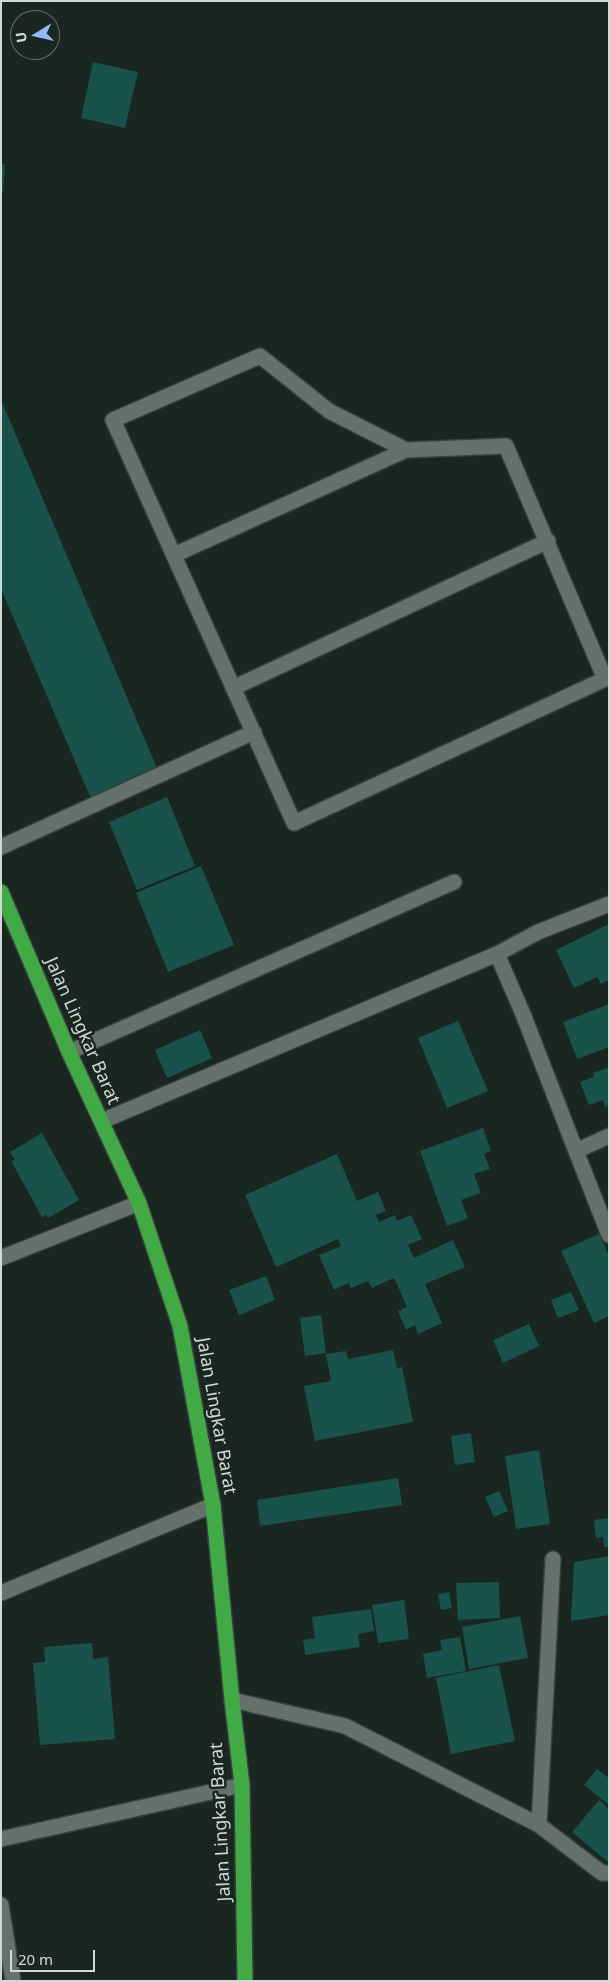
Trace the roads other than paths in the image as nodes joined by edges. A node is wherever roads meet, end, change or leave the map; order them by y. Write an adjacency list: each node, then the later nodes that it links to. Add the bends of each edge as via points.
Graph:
1 (406, 450): 2 (street, via 506,446); 3 (street); 3 (street, via 329,411 260,356 113,420)
2 (548, 541): 4 (street); 5 (street, via 605,679 294,822)
3 (174, 556): 4 (street)
4 (233, 688): 5 (street)
5 (254, 732): 6 (street)
6 (1, 847)
7 (454, 882): 11 (street)
8 (1, 892): 11 (highway, Jalan Lingkar Barat)
9 (609, 904): 10 (street, via 538,932)
10 (497, 954): 12 (street); 14 (street)
11 (69, 1052): 12 (highway, Jalan Lingkar Barat)
12 (102, 1121): 15 (highway, Jalan Lingkar Barat)
13 (609, 1136): 14 (street)
14 (576, 1151): 16 (street)
15 (139, 1203): 17 (street); 18 (highway, Jalan Lingkar Barat, via 180,1326)
16 (609, 1235)
17 (1, 1258)
18 (214, 1505): 20 (street); 21 (highway, Jalan Lingkar Barat)
19 (553, 1559): 23 (street)
20 (1, 1593)
21 (232, 1700): 22 (highway, Jalan Lingkar Barat); 23 (street, via 345,1726)
22 (242, 1785): 24 (street); 28 (highway, Jalan Lingkar Barat)
23 (539, 1824): 25 (street, via 602,1873)
24 (1, 1839)
25 (609, 1873)
26 (1, 1906): 27 (street)
27 (13, 1981)
28 (245, 1981)

